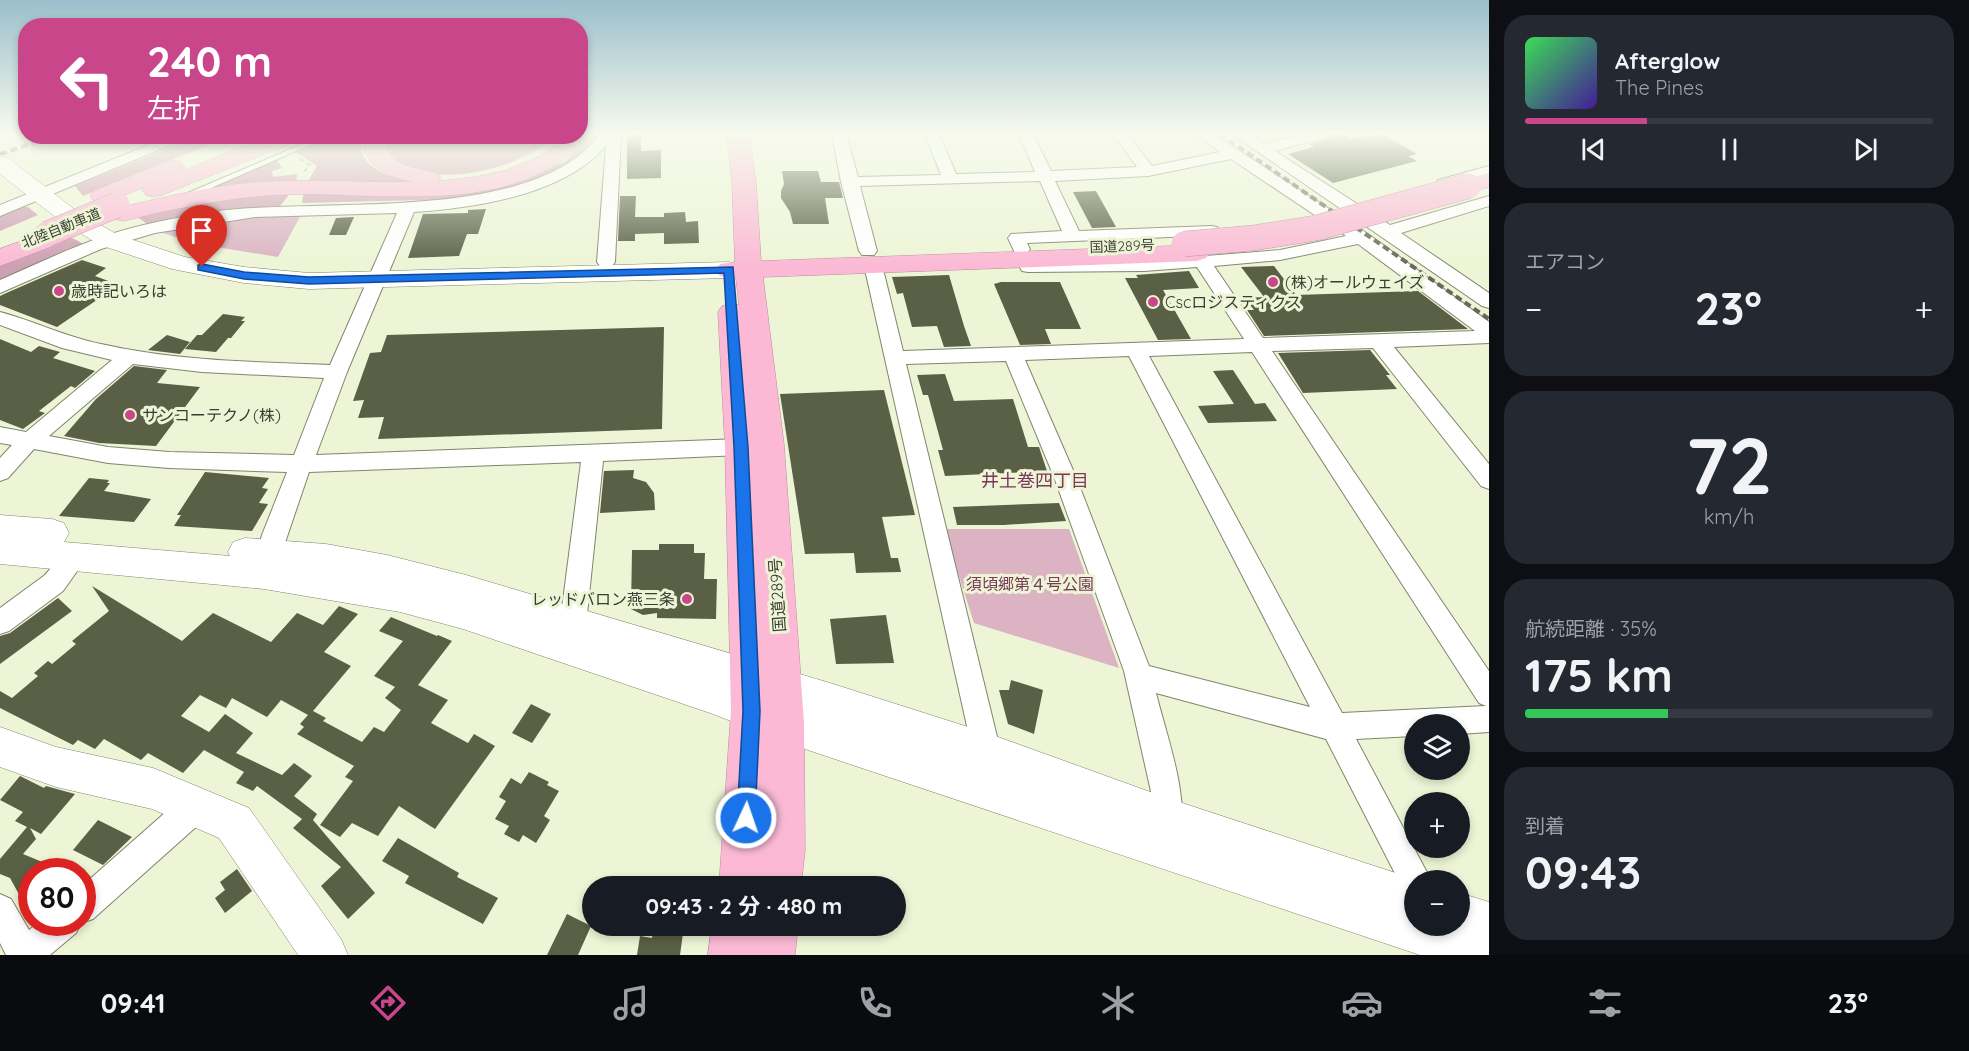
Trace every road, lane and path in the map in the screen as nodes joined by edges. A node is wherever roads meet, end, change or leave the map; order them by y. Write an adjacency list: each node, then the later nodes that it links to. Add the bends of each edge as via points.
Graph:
1 (28, 179): 20 (street)
2 (36, 179): 20 (street)
3 (81, 179): 20 (street)
4 (170, 179): 23 (highway)
5 (176, 179): 23 (highway, 北陸自動車道)
6 (202, 179): 23 (highway, 北陸自動車道)
7 (225, 179): 21 (lane)
8 (500, 179): 21 (highway, via 416,188 275,188)
9 (549, 179): 24 (street, via 468,202)
10 (611, 179): 37 (street)
11 (725, 179): 38 (highway, 国道289号)
12 (743, 179): 38 (highway, 国道289号)
13 (848, 179): 18 (street)
14 (936, 179): 18 (street)
15 (1048, 179): 29 (street)
16 (1271, 179): 26 (street)
17 (1308, 179): 22 (street)
18 (849, 182): 36 (street)
19 (1484, 187): 22 (street); 28 (street); 33 (highway, 国道289号, via 1328,236 1260,248)
20 (50, 191): 23 (street, via 90,211); 25 (street); 32 (street, via 70,217)
21 (169, 202): 23 (highway)
22 (1352, 207): 28 (street)
23 (116, 209): 24 (street, via 247,213); 27 (highway); 32 (street); 39 (street, via 193,252 253,264)
24 (407, 209): 39 (street)
25 (0, 211)
26 (1325, 213): 29 (street, via 1282,225); 30 (street)
27 (44, 232): 31 (highway, 北陸自動車道); 35 (highway)
28 (1386, 232): 41 (street)
29 (1073, 237): 34 (street, via 1017,238)
30 (1362, 238): 33 (street, via 1280,255); 43 (street)
31 (0, 239)
32 (109, 240): 39 (street, via 181,264 244,275 309,281); 40 (street)
33 (1194, 253): 34 (highway, 国道289号); 46 (street)
34 (1023, 254): 36 (highway, 国道289号)
35 (0, 255)
36 (870, 258): 38 (highway, 国道289号); 50 (street)
37 (606, 262): 38 (street); 39 (street)
38 (738, 262): 39 (street); 54 (highway, 国道289号); 67 (highway, 国道289号, via 768,445)
39 (380, 275): 51 (street)
40 (0, 287)
41 (1486, 297)
42 (0, 318): 49 (street, via 68,343)
43 (1489, 332)
44 (1489, 337): 45 (street)
45 (1378, 340): 46 (street); 58 (street)
46 (1257, 346): 47 (street); 66 (street)
47 (1136, 350): 48 (street); 69 (street)
48 (1012, 355): 50 (street); 65 (street, via 1065,477)
49 (129, 357): 51 (street); 53 (street)
50 (896, 358): 71 (street)
51 (337, 372): 56 (street)
52 (0, 435): 53 (street)
53 (29, 441): 56 (street, via 118,456); 57 (street)
54 (741, 447): 55 (street); 67 (highway, 国道289号)
55 (593, 453): 56 (street); 64 (street)
56 (303, 464): 62 (street)
57 (0, 472)
58 (1489, 480)
59 (0, 528): 62 (street)
60 (0, 550): 61 (street)
61 (75, 557): 62 (street); 63 (street, via 54,583)
62 (266, 564): 64 (street, via 306,556 412,575); 67 (street, via 463,613)
63 (0, 623)
64 (573, 624): 67 (street)
65 (1137, 671): 69 (street, via 1139,676 1194,692); 73 (street, via 1167,796)
66 (1489, 694)
67 (767, 699): 71 (street); 73 (street); 75 (highway, 国道289号); 76 (highway, 国道289号, via 782,850)
68 (1489, 719): 69 (street)
69 (1333, 727): 74 (street)
70 (0, 747): 72 (street, via 56,767 153,789)
71 (987, 753): 73 (street)
72 (195, 807): 77 (street); 86 (street, via 234,823)
73 (1166, 834): 78 (street); 89 (street)
74 (1410, 870)
75 (743, 876)
76 (779, 876)
77 (96, 895)
78 (1404, 899)
79 (0, 910): 85 (street)
80 (1470, 919): 81 (street)
81 (1489, 925)
82 (48, 936): 85 (street)
83 (735, 936): 87 (highway)
84 (773, 936): 88 (highway)
85 (24, 955)
86 (325, 955)
87 (732, 955)
88 (771, 955)
89 (1489, 955)

